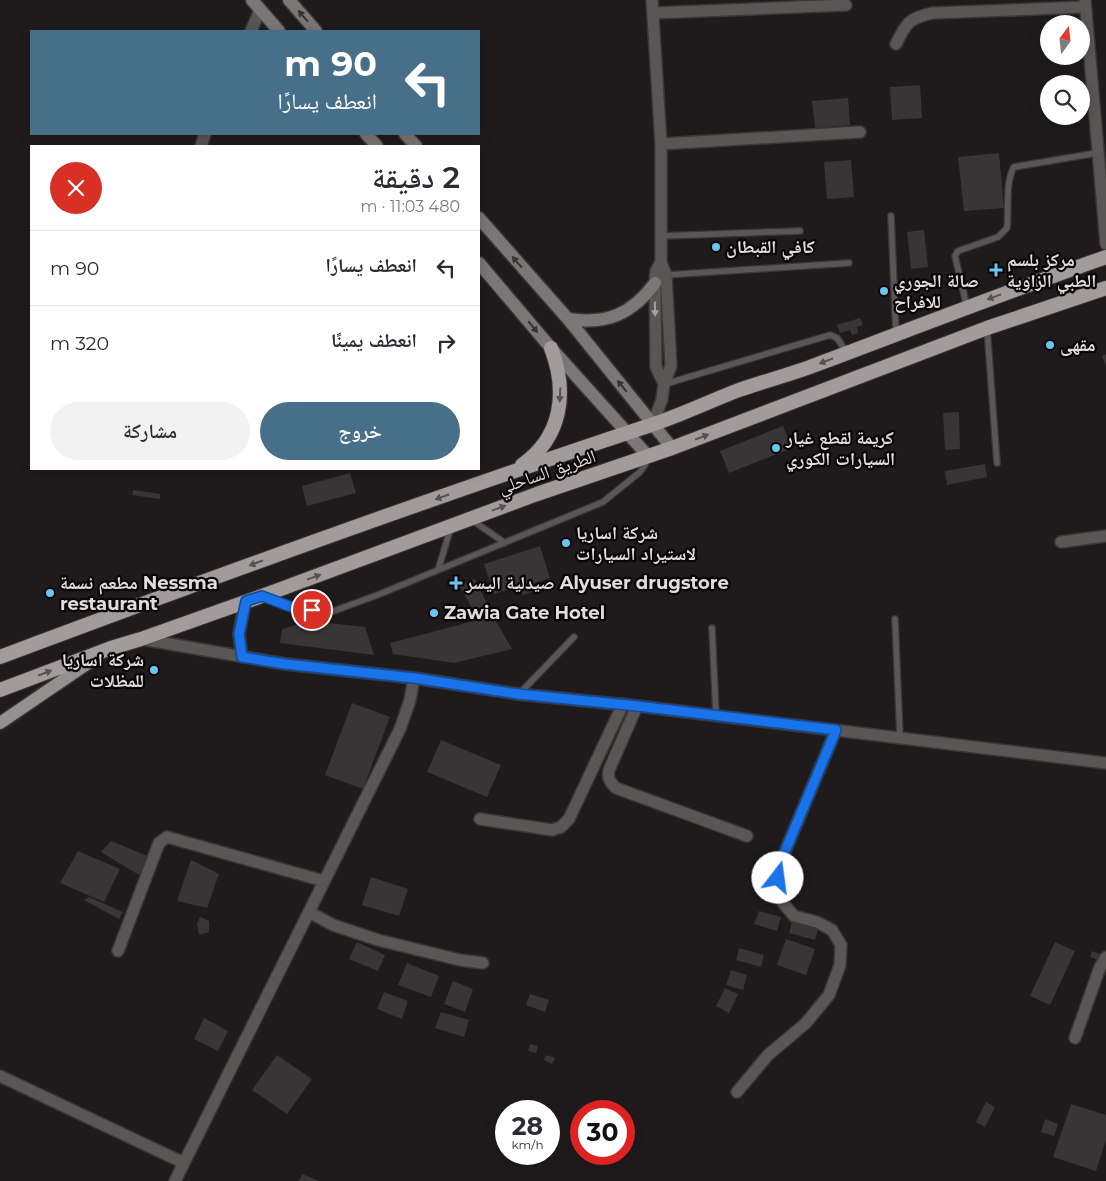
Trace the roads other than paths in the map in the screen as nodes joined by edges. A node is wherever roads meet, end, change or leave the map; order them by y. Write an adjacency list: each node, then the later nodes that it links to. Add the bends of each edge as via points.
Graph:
1 (289, 0): 9 (main road, one-way to 1)
2 (652, 0): 6 (street)
3 (846, 4): 6 (street)
4 (1085, 4): 10 (street, via 933,13 910,20); 17 (street)
5 (256, 5): 7 (street); 8 (main road)
6 (653, 13): 14 (street)
7 (250, 30)
8 (278, 30)
9 (315, 30)
10 (896, 44)
11 (860, 132): 14 (street)
12 (367, 135): 15 (main road)
13 (406, 135): 16 (main road)
14 (661, 144): 21 (street)
15 (376, 145)
16 (415, 145)
17 (1097, 153): 22 (street); 28 (lane, via 1014,168 1009,181 1007,228 998,237 958,250 955,256)
18 (891, 216): 31 (lane)
19 (480, 219): 29 (main road, one-way to 19)
20 (800, 231): 21 (lane)
21 (661, 236): 26 (street, via 661,262 656,271)
22 (1106, 244)
23 (1106, 256): 28 (highway, الطريق الساحلي, one-way to 28)
24 (849, 263): 26 (lane)
25 (480, 264): 32 (main road, one-way to 32)
26 (660, 279): 29 (main road, via 636,305 617,315 596,321); 34 (street, via 656,367)
27 (1106, 288): 30 (highway, الطريق الساحلي)
28 (968, 307): 31 (highway, الطريق الساحلي)
29 (568, 319): 35 (main road, one-way to 29)
30 (987, 328): 37 (highway, الطريق الساحلي, one-way to 30); 39 (lane)
31 (896, 334): 33 (highway, الطريق الساحلي)
32 (550, 348): 36 (main road); 40 (highway, one-way to 40, via 560,382 557,417 541,448)
33 (847, 353): 34 (lane, via 838,338 830,336); 35 (highway, الطريق الساحلي, one-way to 35)
34 (664, 384): 35 (street)
35 (653, 424): 36 (highway, الطريق الساحلي); 37 (main road)
36 (626, 432): 38 (main road); 40 (highway, الطريق الساحلي)
37 (672, 448): 38 (highway, الطريق الساحلي)
38 (648, 456): 41 (highway, الطريق الساحلي, one-way to 38); 44 (lane, via 640,472 603,502)
39 (997, 463)
40 (514, 471): 55 (highway, الطريق الساحلي, one-way to 55)
41 (470, 519): 42 (highway, الطريق الساحلي); 44 (lane)
42 (451, 527): 46 (lane); 47 (highway, الطريق الساحلي, one-way to 42)
43 (1106, 536): 45 (street)
44 (505, 542): 46 (lane)
45 (1062, 542)
46 (438, 570): 47 (lane, via 331,612 294,608)
47 (262, 596): 48 (highway, الطريق الساحلي)
48 (246, 601): 52 (highway, الطريق الساحلي); 54 (street, via 239,634)
49 (895, 619): 64 (lane)
50 (712, 628): 61 (lane)
51 (574, 637): 58 (lane)
52 (141, 639): 53 (highway, الطريق الساحلي); 54 (street)
53 (111, 648): 57 (highway, الطريق الساحلي, one-way to 53); 62 (main road)
54 (242, 657): 56 (street)
55 (0, 658)
56 (414, 678): 58 (street); 68 (street, via 400,729)
57 (0, 690)
58 (518, 694): 59 (street)
59 (623, 704): 60 (street); 66 (street, via 569,819 561,828 552,830)
60 (637, 706): 61 (street); 67 (street, via 608,774 611,783 616,788)
61 (716, 715): 63 (street)
62 (0, 723)
63 (836, 730): 64 (street); 75 (street, via 778,868 777,889 794,916 832,930 841,945 840,965 829,996 806,1023 768,1055)
64 (900, 737): 65 (street)
65 (1106, 763)
66 (480, 820)
67 (747, 836)
68 (324, 881): 69 (street); 70 (street, via 167,837 159,843)
69 (309, 912): 72 (street, via 333,925 378,940); 76 (street)
70 (118, 951)
71 (1106, 957): 73 (street)
72 (483, 963)
73 (1075, 1038)
74 (0, 1076): 76 (street)
75 (737, 1092)
76 (184, 1163): 77 (street)
77 (175, 1181)

